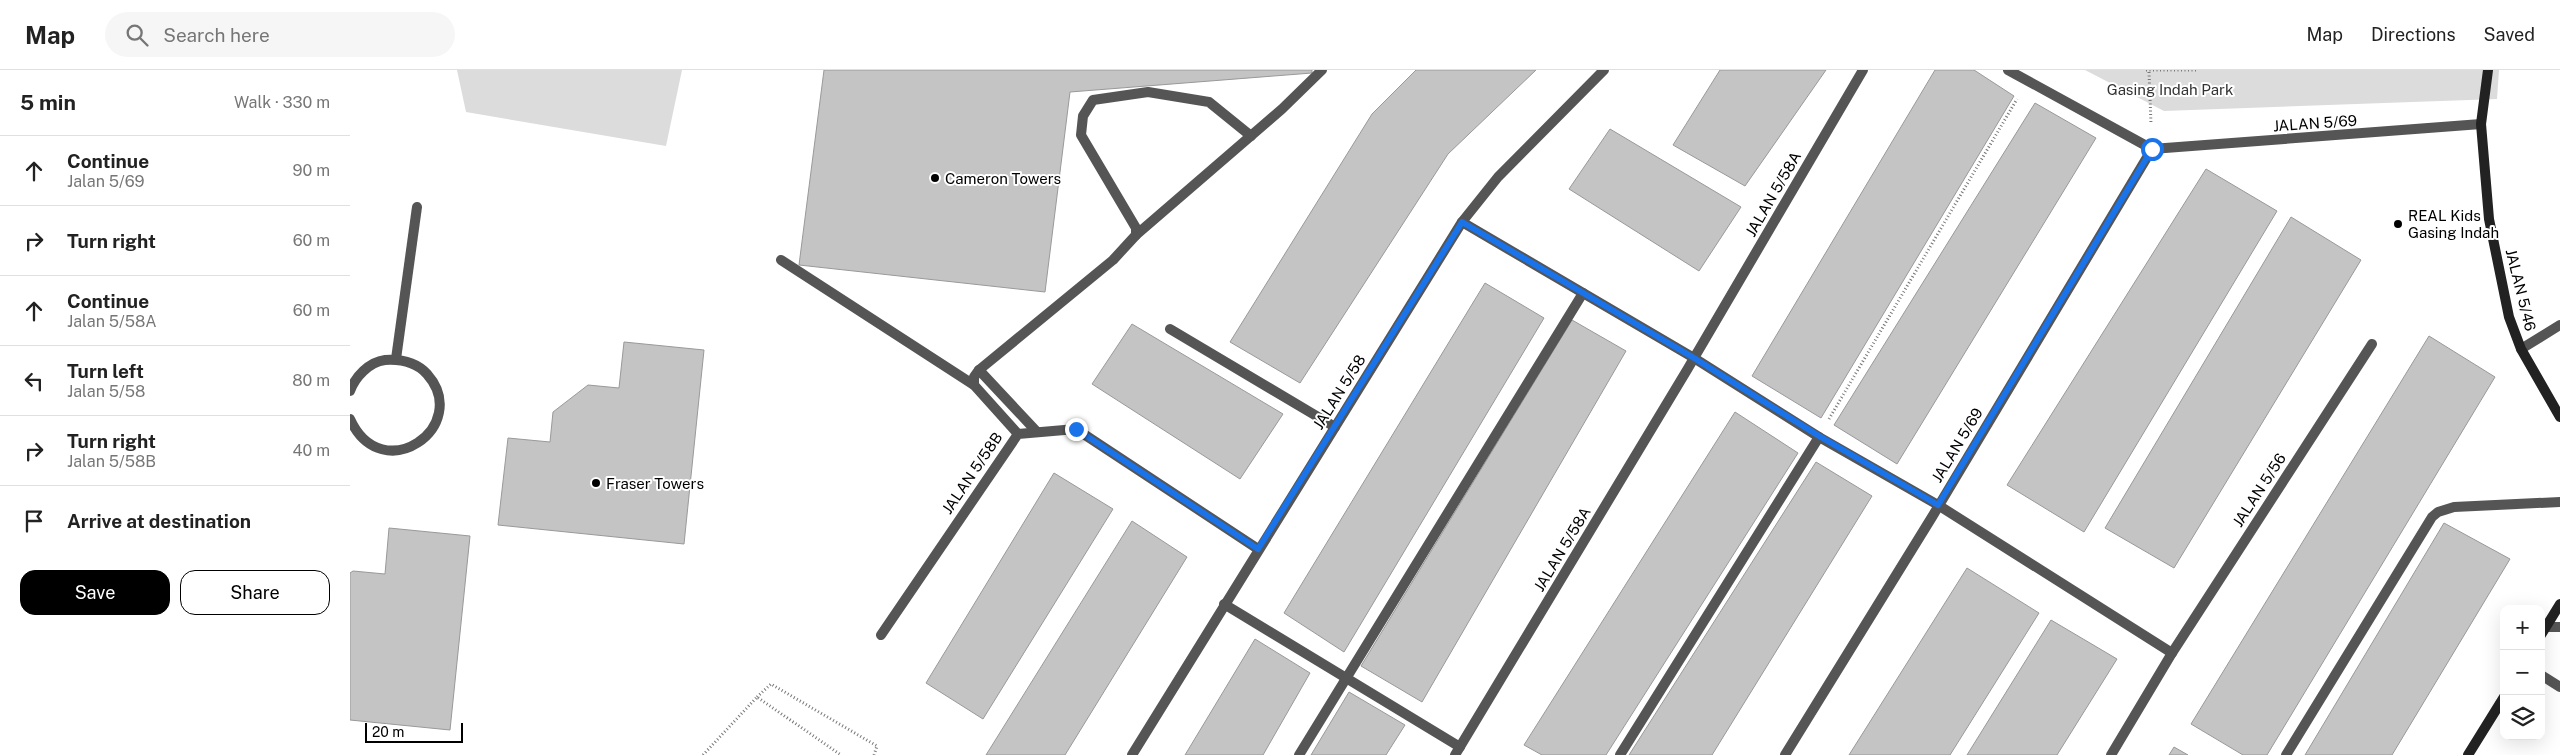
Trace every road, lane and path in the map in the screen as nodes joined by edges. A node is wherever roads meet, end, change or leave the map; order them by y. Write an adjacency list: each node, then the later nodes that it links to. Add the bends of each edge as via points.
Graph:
1 (1322, 70): 10 (street)
2 (1604, 70): 13 (street, JALAN 5/58, via 1498,177)
3 (1863, 70): 21 (street, JALAN 5/58A)
4 (2008, 70): 8 (street)
5 (2197, 70): 7 (path)
6 (2488, 70): 9 (street, JALAN 5/46)
7 (2148, 71): 11 (path)
8 (2028, 81): 11 (street); 31 (path)
9 (2481, 124): 11 (street, JALAN 5/69); 20 (street, JALAN 5/46, via 2489,219 2509,316)
10 (1251, 136): 14 (street); 14 (street, via 1209,102 1148,92 1093,100 1083,116 1081,135 1136,228)
11 (2152, 149): 33 (street, JALAN 5/69)
12 (417, 207): 22 (street)
13 (1462, 222): 16 (street); 28 (street, JALAN 5/58)
14 (1136, 235): 23 (street, via 1113,260)
15 (780, 260): 24 (street)
16 (1583, 293): 21 (street); 42 (street)
17 (2560, 326): 20 (street)
18 (1170, 329): 28 (street)
19 (2372, 344): 41 (street, JALAN 5/56)
20 (2521, 349): 26 (street, JALAN 5/46)
21 (1694, 358): 31 (street); 47 (street, JALAN 5/58A)
22 (396, 359): 25 (street, via 369,366); 27 (street, via 422,369 438,393 439,408 430,434 419,444 391,452 377,449 364,441)
23 (979, 370): 24 (street, via 974,377); 29 (street)
24 (974, 385): 30 (street)
25 (350, 390)
26 (2560, 417)
27 (350, 419)
28 (1335, 427): 34 (street, JALAN 5/58)
29 (1038, 432): 30 (street, JALAN 5/58B); 34 (street, JALAN 5/58B, via 1076,429)
30 (1018, 434): 40 (street, JALAN 5/58B)
31 (1819, 436): 33 (street); 53 (street)
32 (2560, 502): 56 (street, via 2454,507 2438,512)
33 (1938, 505): 41 (street); 54 (street, JALAN 5/69)
34 (1258, 549): 35 (street, JALAN 5/58)
35 (1224, 604): 42 (street); 51 (street, JALAN 5/58)
36 (2560, 604): 38 (street)
37 (2560, 627): 39 (street)
38 (2545, 629)
39 (2545, 631)
40 (881, 635)
41 (2172, 653): 55 (street, JALAN 5/56)
42 (1347, 677): 47 (street); 52 (street)
43 (2545, 677): 44 (street)
44 (2560, 687)
45 (757, 697): 48 (path); 49 (path); 50 (path, via 771,684 877,746)
46 (2500, 703): 57 (street)
47 (1457, 751)
48 (703, 755)
49 (841, 755)
50 (874, 755)
51 (1132, 755)
52 (1299, 755)
53 (1620, 755)
54 (1784, 755)
55 (2111, 755)
56 (2286, 755)
57 (2468, 755)

